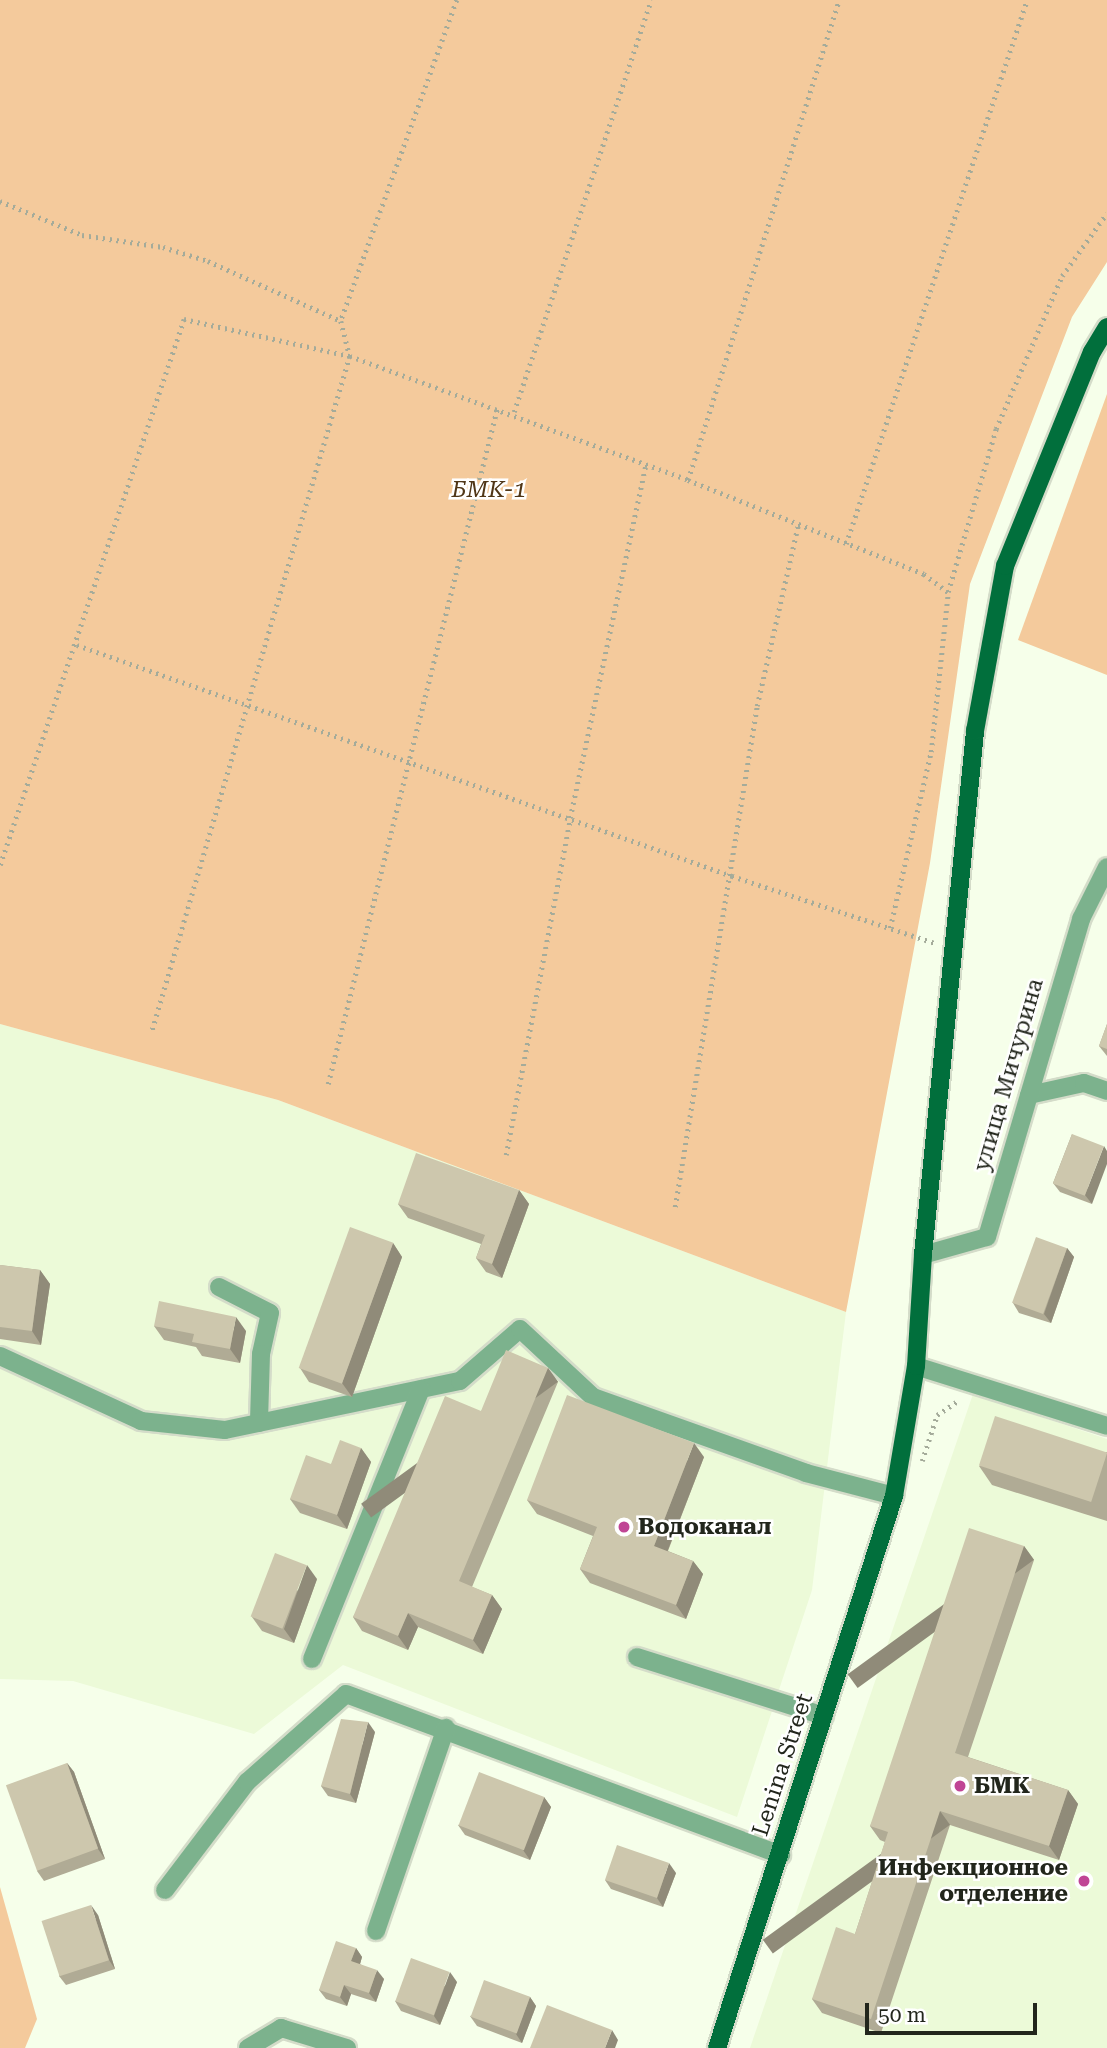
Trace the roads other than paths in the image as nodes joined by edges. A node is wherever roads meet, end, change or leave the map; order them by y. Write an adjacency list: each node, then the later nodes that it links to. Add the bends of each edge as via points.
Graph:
1 (1107, 327): 5 (main road, Lenina Street, via 1092,352 1005,566 975,731)
2 (1107, 867): 4 (street, улица Мичурина, via 1081,919)
3 (1107, 1091): 4 (street, via 1084,1083)
4 (1028, 1096): 5 (street, улица Мичурина, via 987,1237)
5 (923, 1255): 8 (main road, Lenina Street)
6 (219, 1287): 10 (street, via 270,1313 261,1354)
7 (0, 1356): 10 (street, via 141,1421 225,1430)
8 (916, 1366): 11 (street); 12 (main road, Lenina Street)
9 (421, 1389): 10 (street); 12 (street, via 460,1381 520,1329 593,1397 806,1473); 14 (street)
10 (259, 1423)
11 (1107, 1426)
12 (894, 1496): 15 (main road, Lenina Street)
13 (637, 1657): 15 (street)
14 (312, 1659)
15 (824, 1716): 17 (main road, Lenina Street)
16 (446, 1728): 17 (street); 18 (street, via 346,1694 247,1782); 19 (street)
17 (780, 1855): 22 (main road, Lenina Street)
18 (165, 1890)
19 (376, 1931)
20 (248, 2048): 21 (street, via 281,2028)
21 (347, 2048)
22 (717, 2048)

